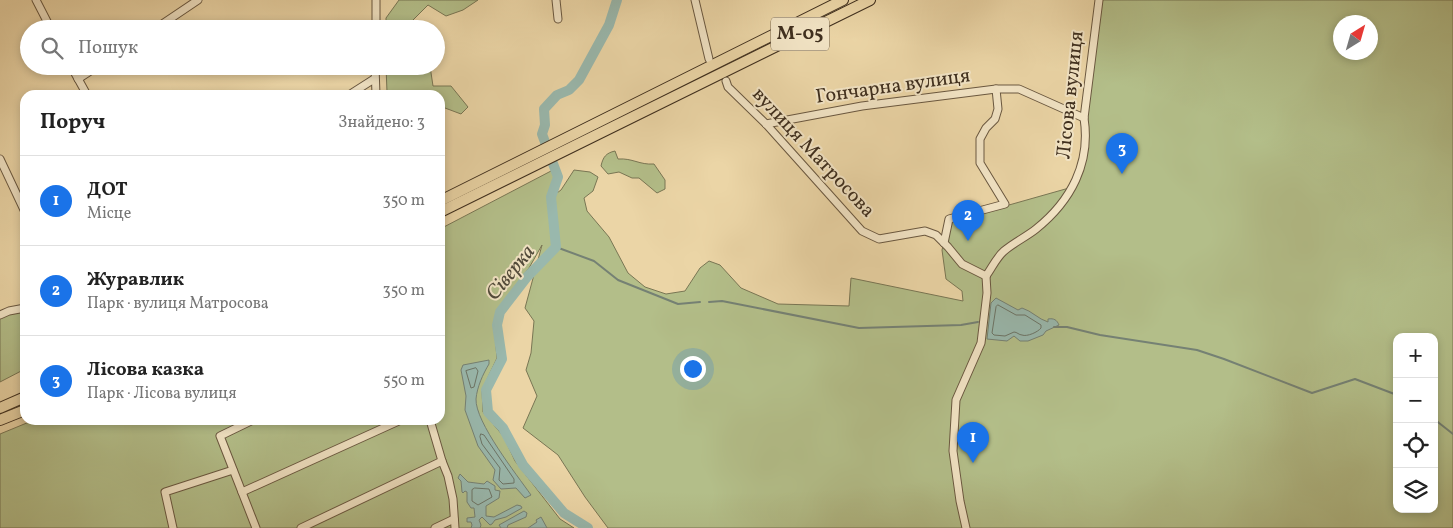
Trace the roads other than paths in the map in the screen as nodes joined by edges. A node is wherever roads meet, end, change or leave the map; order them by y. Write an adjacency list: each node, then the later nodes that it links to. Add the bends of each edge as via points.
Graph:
1 (36, 0): 10 (street)
2 (198, 0): 11 (street)
3 (376, 0): 12 (street)
4 (556, 0): 9 (street)
5 (694, 0): 13 (street)
6 (843, 0): 14 (highway, М-05)
7 (870, 0): 14 (highway, М-05)
8 (1099, 0): 25 (street, Лісова вулиця)
9 (558, 19)
10 (46, 20)
11 (168, 20)
12 (376, 20)
13 (708, 64): 14 (highway, М-05); 27 (highway, М-05)
14 (728, 64): 27 (highway, М-05, via 710,79)
15 (76, 75): 18 (street)
16 (84, 75): 18 (street)
17 (374, 75): 19 (street)
18 (78, 79): 22 (street)
19 (374, 79): 23 (street); 24 (street)
20 (726, 80): 26 (street, вулиця Матросова, via 728,87)
21 (996, 89): 25 (street, Гончарна вулиця, via 1019,89); 26 (street, Гончарна вулиця, via 862,106); 33 (street, Гончарна вулиця, via 998,109 980,139 980,163 1005,204 949,219)
22 (84, 90)
23 (357, 90)
24 (375, 90)
25 (1084, 118): 34 (street, Лісова вулиця, via 1084,158 1069,194 1038,228 1005,250)
26 (766, 124): 33 (street, вулиця Матросова, via 862,231 880,239 925,231)
27 (570, 143): 29 (highway, М-05)
28 (0, 159): 31 (street)
29 (526, 164): 30 (highway, М-05); 32 (highway, М-05)
30 (445, 199)
31 (20, 201)
32 (445, 209)
33 (944, 243): 34 (street, вулиця Матросова, via 962,264)
34 (986, 276): 53 (street, via 981,343 956,400 953,451)
35 (20, 309): 36 (street)
36 (0, 315)
37 (20, 399): 38 (highway)
38 (0, 408)
39 (20, 412): 40 (highway)
40 (0, 420)
41 (243, 425): 45 (street, via 220,436)
42 (390, 425): 46 (street)
43 (431, 425): 44 (street)
44 (442, 461): 47 (street, via 448,476); 50 (street)
45 (233, 470): 46 (street); 48 (street, via 165,492)
46 (242, 492): 49 (street)
47 (454, 519): 51 (street); 52 (street)
48 (173, 528)
49 (256, 528)
50 (301, 528)
51 (435, 528)
52 (455, 528)
53 (966, 528)

